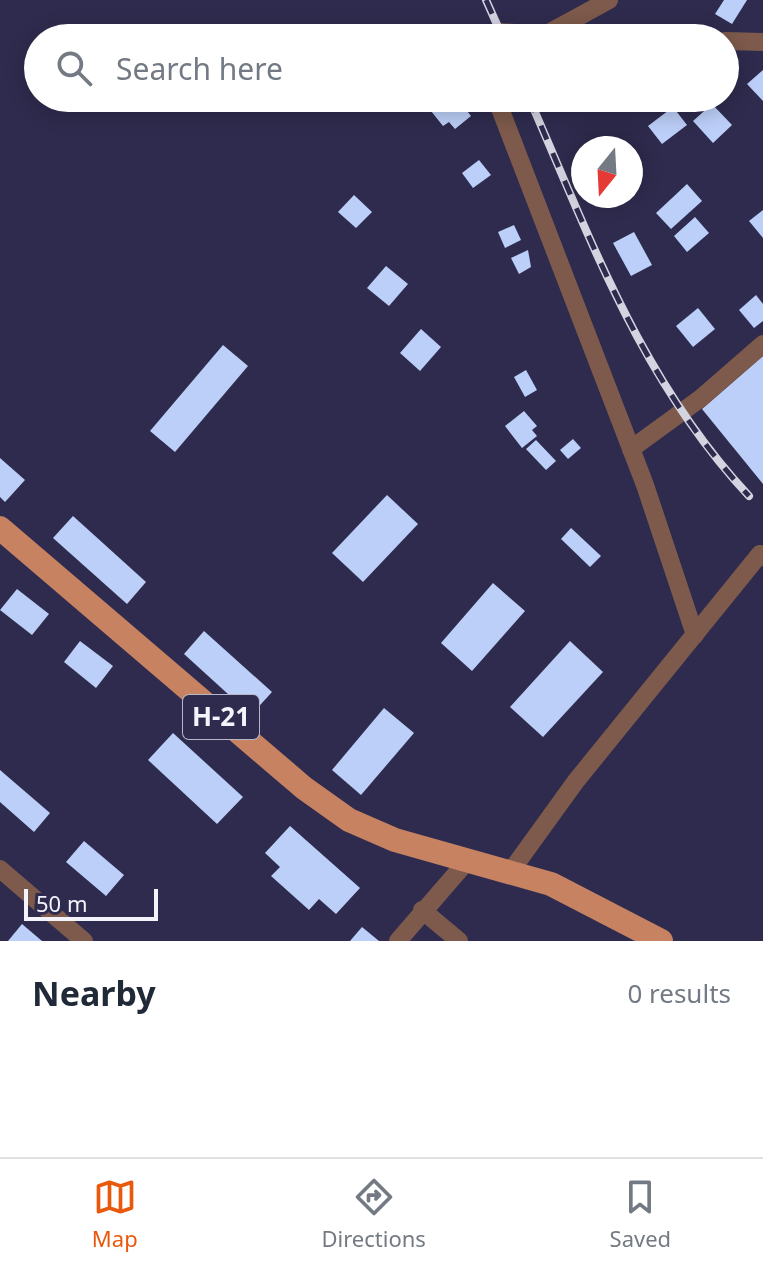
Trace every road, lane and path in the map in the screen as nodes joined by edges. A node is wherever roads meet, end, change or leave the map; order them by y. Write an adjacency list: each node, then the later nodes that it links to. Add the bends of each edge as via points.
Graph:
1 (609, 0): 2 (street)
2 (565, 24)
3 (501, 112): 5 (street)
4 (763, 344): 5 (street)
5 (631, 449): 8 (street)
6 (0, 528): 9 (main road, Н-21, via 304,788 395,840)
7 (763, 557): 8 (street, via 760,554)
8 (695, 635): 11 (street, via 576,781)
9 (468, 860): 11 (main road, Н-21); 12 (street)
10 (0, 869): 13 (street)
11 (511, 871): 16 (main road, Н-21, via 551,884)
12 (422, 910): 14 (street); 15 (street)
13 (84, 941)
14 (398, 941)
15 (459, 941)
16 (661, 941)

